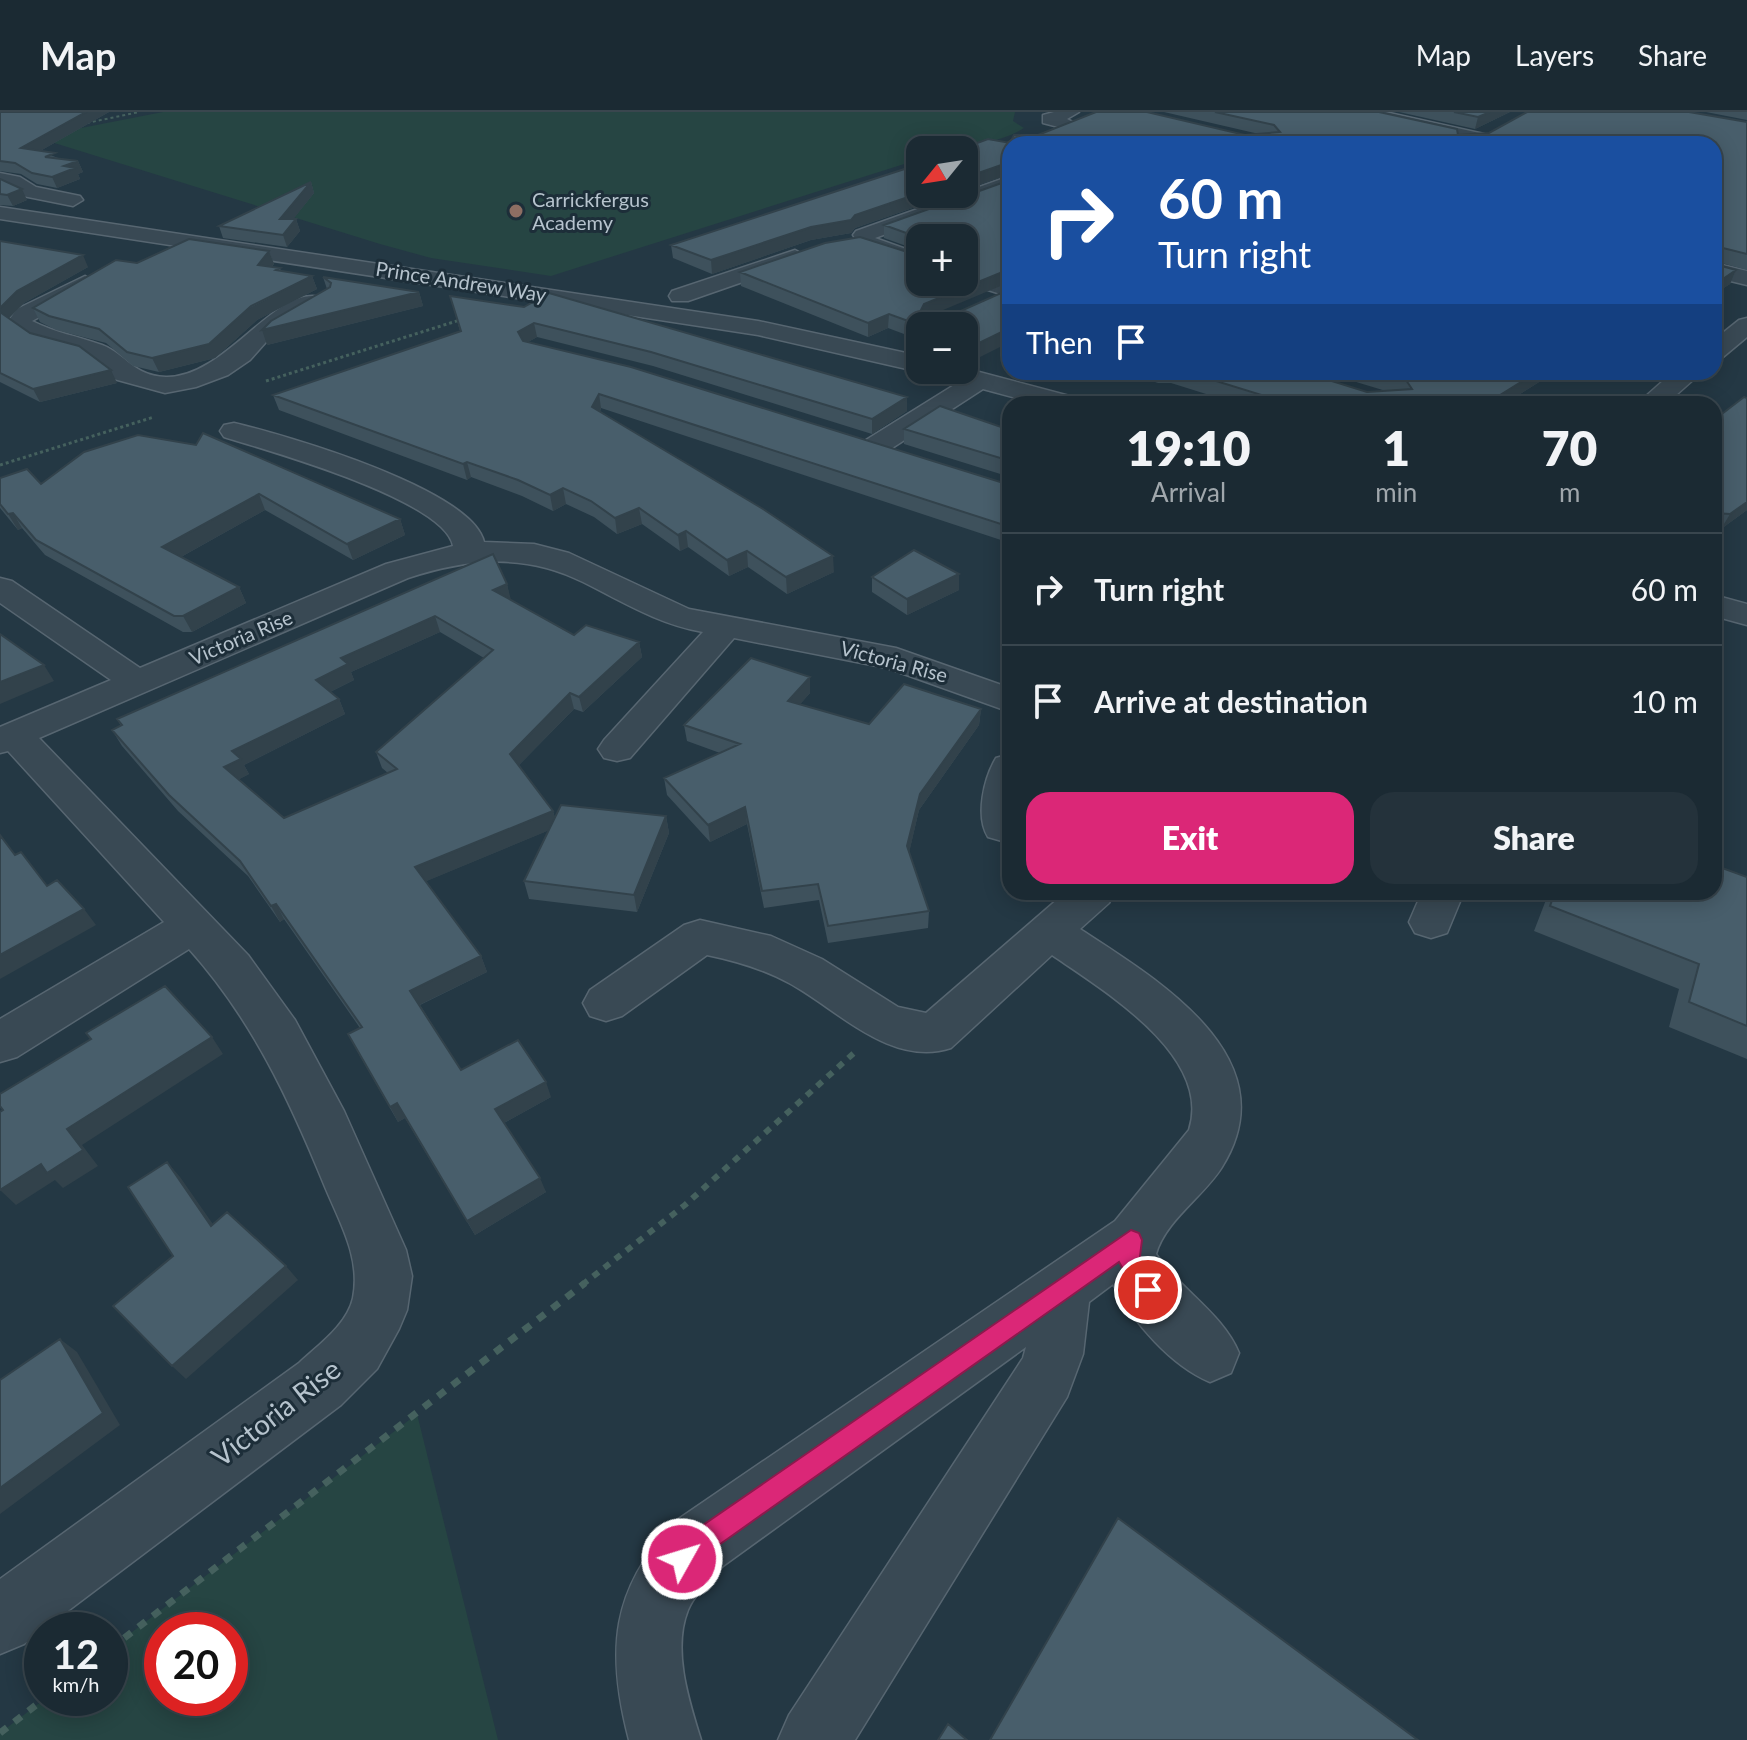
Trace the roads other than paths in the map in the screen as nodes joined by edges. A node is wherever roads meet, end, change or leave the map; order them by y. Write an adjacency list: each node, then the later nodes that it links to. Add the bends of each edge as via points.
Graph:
1 (1362, 112): 5 (street)
2 (1074, 119): 4 (street)
3 (1497, 128): 6 (street)
4 (1042, 134)
5 (1451, 136)
6 (1480, 136)
7 (0, 179): 9 (street, via 40,195)
8 (1002, 185): 11 (street, via 873,229)
9 (94, 204)
10 (0, 213): 28 (street, Prince Andrew Way, via 744,326)
11 (863, 240): 12 (street); 17 (street, via 830,245)
12 (906, 256)
13 (109, 270): 19 (street, via 25,314 19,323 46,338 96,351 123,374 153,384 179,384 212,374 241,355 266,328 328,298)
14 (1722, 272): 15 (street)
15 (1747, 278)
16 (978, 280): 18 (street)
17 (704, 287): 21 (street); 22 (street)
18 (1002, 287)
19 (299, 289)
20 (1002, 294): 23 (street)
21 (680, 296)
22 (731, 299)
23 (984, 302)
24 (1747, 325): 25 (street)
25 (1722, 345)
26 (1722, 350): 27 (street)
27 (1747, 354)
28 (906, 361)
29 (978, 378): 30 (street)
30 (981, 379): 32 (street); 35 (street, via 864,442)
31 (1679, 380): 33 (street)
32 (1040, 396)
33 (1660, 396)
34 (234, 431): 36 (street, via 366,477 444,513 466,531)
35 (904, 455)
36 (470, 550): 40 (street, Victoria Rise, via 516,551 561,561 652,607); 41 (street, Victoria Rise, via 397,571)
37 (0, 588): 41 (street)
38 (1722, 607): 39 (street)
39 (1747, 615)
40 (726, 627): 42 (street, Victoria Rise, via 896,659); 44 (street)
41 (137, 682): 43 (street, Victoria Rise)
42 (1002, 698)
43 (7, 738): 46 (street, Victoria Rise)
44 (617, 749)
45 (1085, 900): 47 (street)
46 (194, 925): 49 (street); 53 (street, Victoria Rise, via 232,967 278,1034 319,1111 379,1250 384,1276 379,1310 356,1349 320,1384)
47 (1049, 931): 48 (street, via 934,1034 886,1023 806,971 755,948 700,937); 50 (street, via 1147,999 1179,1028 1205,1063 1217,1092 1211,1141)
48 (606, 1003)
49 (0, 1043)
50 (1131, 1240): 51 (street); 52 (street, via 1128,1257 1136,1275)
51 (1063, 1288): 54 (street, via 682,1559 657,1598 649,1631 647,1671); 55 (street, via 1046,1376)
52 (1210, 1353)
53 (0, 1620)
54 (665, 1740)
55 (814, 1740)

